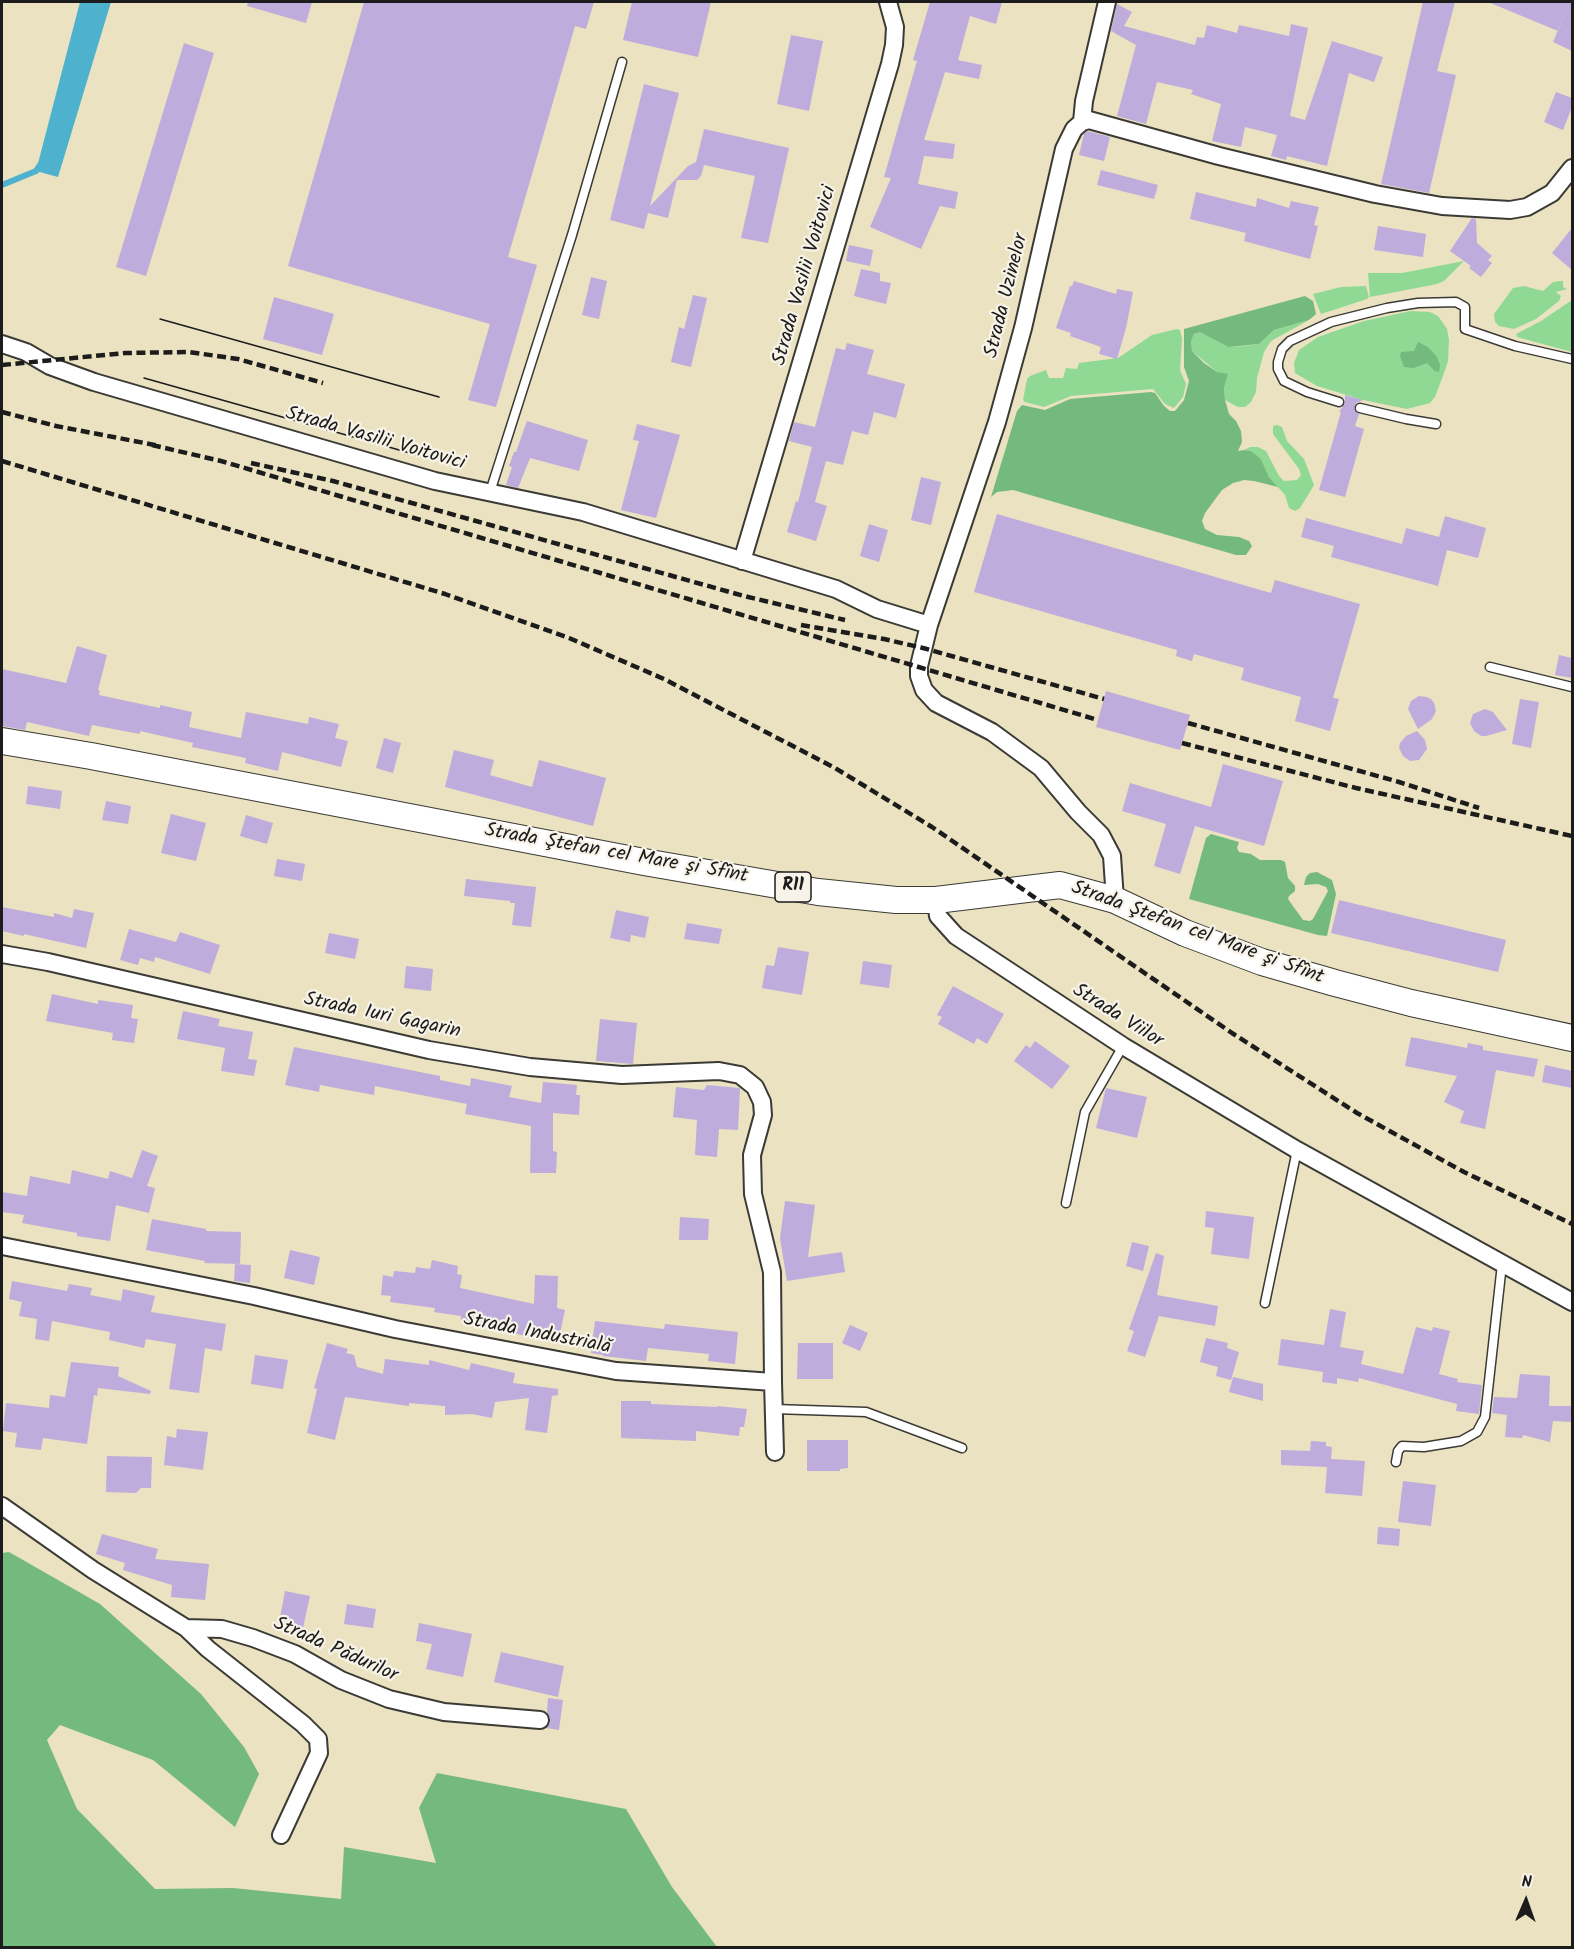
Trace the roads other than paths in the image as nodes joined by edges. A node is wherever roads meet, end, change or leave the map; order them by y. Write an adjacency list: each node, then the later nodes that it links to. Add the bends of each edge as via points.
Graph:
1 (888, 2): 12 (street, Strada Vasilii Voitovici, via 895,27 890,64)
2 (1107, 2): 4 (street)
3 (622, 62): 11 (lane)
4 (1082, 122): 5 (street, via 1089,120 1219,156 1442,206 1510,210 1527,207 1552,193); 13 (street, Strada Uzinelor, via 1064,149 997,422)
5 (1572, 168)
6 (2, 344): 11 (street, Strada Vasilii Voitovici, via 94,382 435,481)
7 (1572, 359): 8 (lane, via 1515,346 1466,329 1465,307 1456,302 1387,308 1331,322 1290,341 1282,349 1278,369 1284,381)
8 (1340, 402)
9 (1360, 408): 10 (lane)
10 (1436, 424)
11 (490, 492): 12 (street, Strada Vasilii Voitovici, via 583,512)
12 (742, 561): 13 (street, Strada Vasilii Voitovici, via 836,589 877,609)
13 (929, 626): 18 (street, Strada Uzinelor, via 919,666 924,690 944,708 1006,742 1054,782 1108,845)
14 (1490, 667): 15 (lane)
15 (1572, 687)
16 (2, 741): 17 (main road, Strada Ştefan cel Mare şi Sfînt / R11, via 818,892)
17 (936, 900): 18 (main road, Strada Ştefan cel Mare şi Sfînt / R11, via 1060,885); 21 (street, Strada Viilor, via 938,916 956,936)
18 (1115, 900): 20 (main road, Strada Ştefan cel Mare şi Sfînt / R11, via 1185,933 1271,964 1411,1003)
19 (2, 954): 28 (street, Strada Iuri Gagarin, via 429,1050 530,1067 622,1074 719,1071 740,1075 755,1087 764,1115 752,1155 753,1194 772,1272)
20 (1572, 1038)
21 (1123, 1046): 22 (street, Strada Viilor); 23 (lane, via 1085,1112)
22 (1297, 1149): 25 (street, Strada Viilor); 27 (lane)
23 (1066, 1203)
24 (2, 1246): 28 (street, Strada Industrială, via 616,1371)
25 (1502, 1264): 26 (street, Strada Viilor); 32 (lane, via 1485,1417 1477,1432 1461,1441 1402,1446)
26 (1572, 1302)
27 (1265, 1303)
28 (773, 1382): 29 (street)
29 (774, 1409): 30 (lane, via 866,1412); 31 (street)
30 (962, 1448)
31 (775, 1452)
32 (1396, 1462)
33 (2, 1506): 34 (street, via 93,1570)
34 (186, 1628): 35 (street, Strada Pădurilor, via 222,1629 244,1635 295,1654 341,1680 389,1699 444,1712); 36 (street, via 318,1739 319,1753)
35 (540, 1720)
36 (281, 1835)

